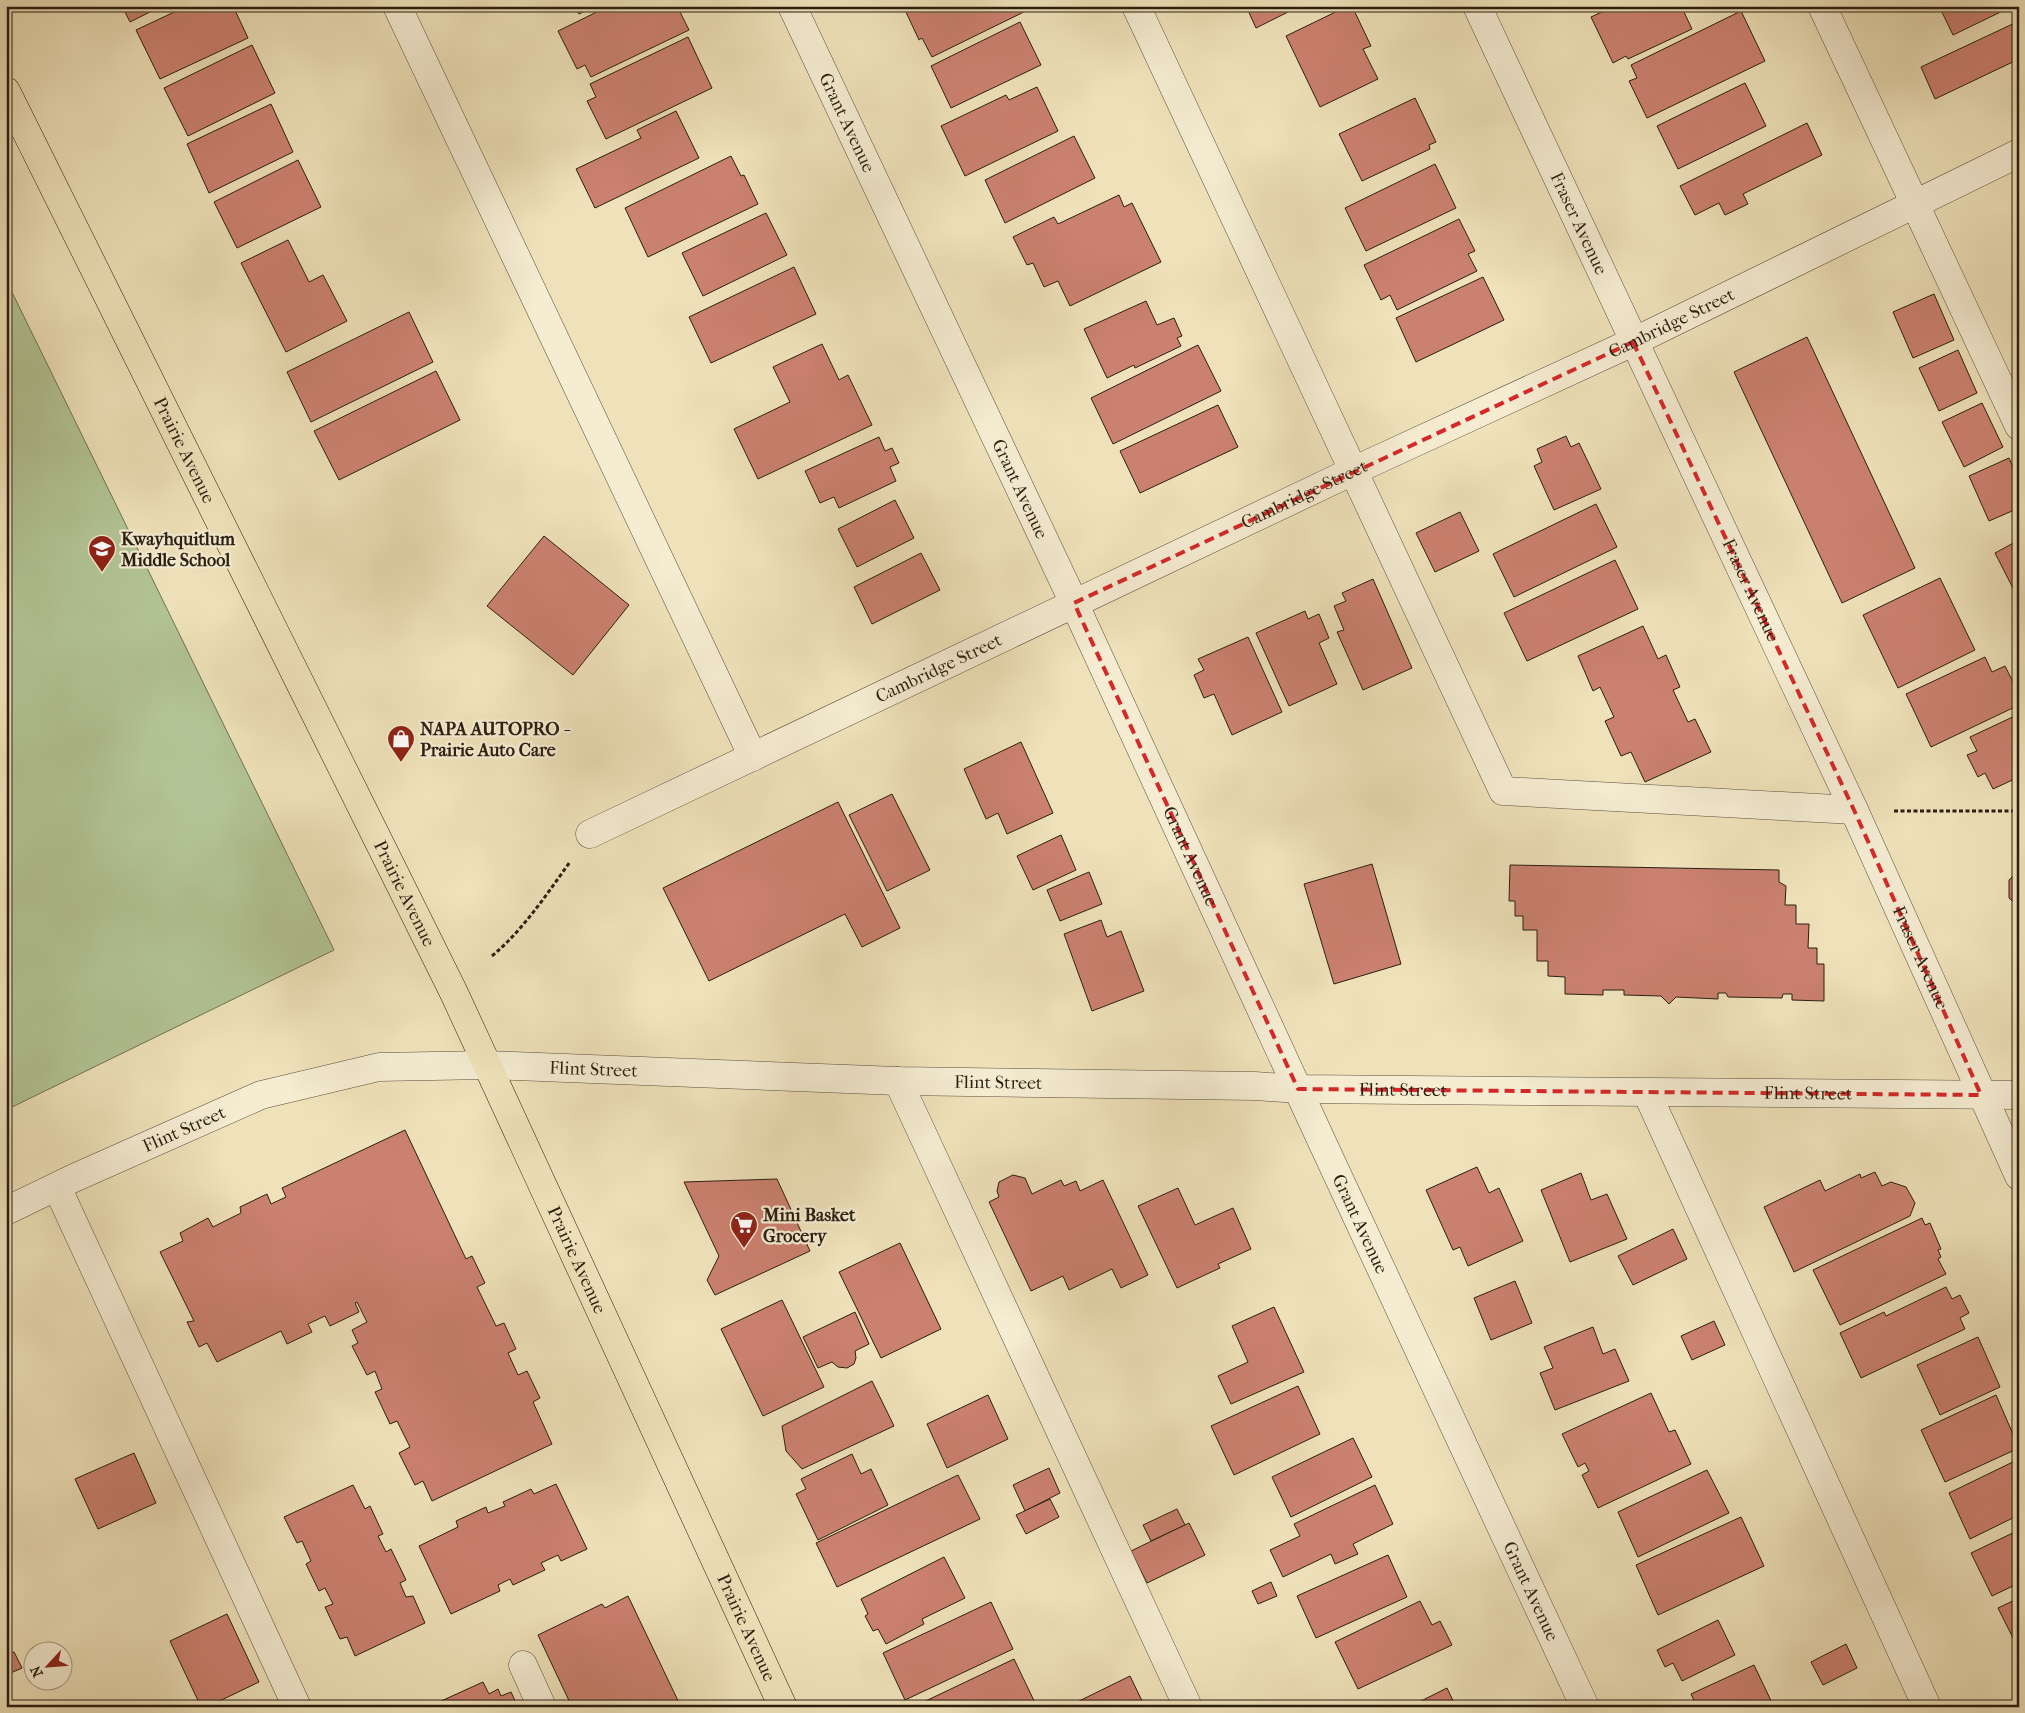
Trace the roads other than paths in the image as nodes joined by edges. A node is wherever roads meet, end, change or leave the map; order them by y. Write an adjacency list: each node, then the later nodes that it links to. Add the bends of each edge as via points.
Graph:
1 (397, 6): 13 (street)
2 (792, 6): 12 (street, Grant Avenue)
3 (1136, 6): 11 (street)
4 (1477, 6): 9 (street, Fraser Avenue)
5 (1822, 6): 8 (street)
6 (6, 91): 16 (main road, Prairie Avenue)
7 (2019, 153): 8 (street, Cambridge Street)
8 (1914, 204): 9 (street, Cambridge Street); 10 (street)
9 (1633, 342): 11 (street, Cambridge Street); 14 (street, Fraser Avenue)
10 (2019, 426)
11 (1353, 470): 12 (street, Cambridge Street); 14 (street, via 1503,791)
12 (1074, 603): 13 (street, Cambridge Street); 18 (street, Grant Avenue)
13 (754, 757): 15 (street, Cambridge Street)
14 (1854, 810): 20 (street, Fraser Avenue)
15 (590, 834)
16 (487, 1065): 17 (street, Flint Street); 23 (street, Flint Street, via 379,1067 261,1095); 28 (main road, Prairie Avenue)
17 (898, 1081): 18 (street, Flint Street); 29 (street)
18 (1298, 1089): 19 (street, Flint Street); 30 (street, Grant Avenue)
19 (1647, 1093): 20 (street, Flint Street); 31 (street)
20 (1982, 1094): 21 (street, Flint Street); 22 (street, Fraser Avenue)
21 (2019, 1095)
22 (2019, 1176)
23 (56, 1187): 24 (street, Flint Street); 26 (street)
24 (6, 1211)
25 (523, 1665): 27 (street)
26 (298, 1707)
27 (542, 1707)
28 (782, 1707)
29 (1188, 1707)
30 (1585, 1707)
31 (1927, 1707)

